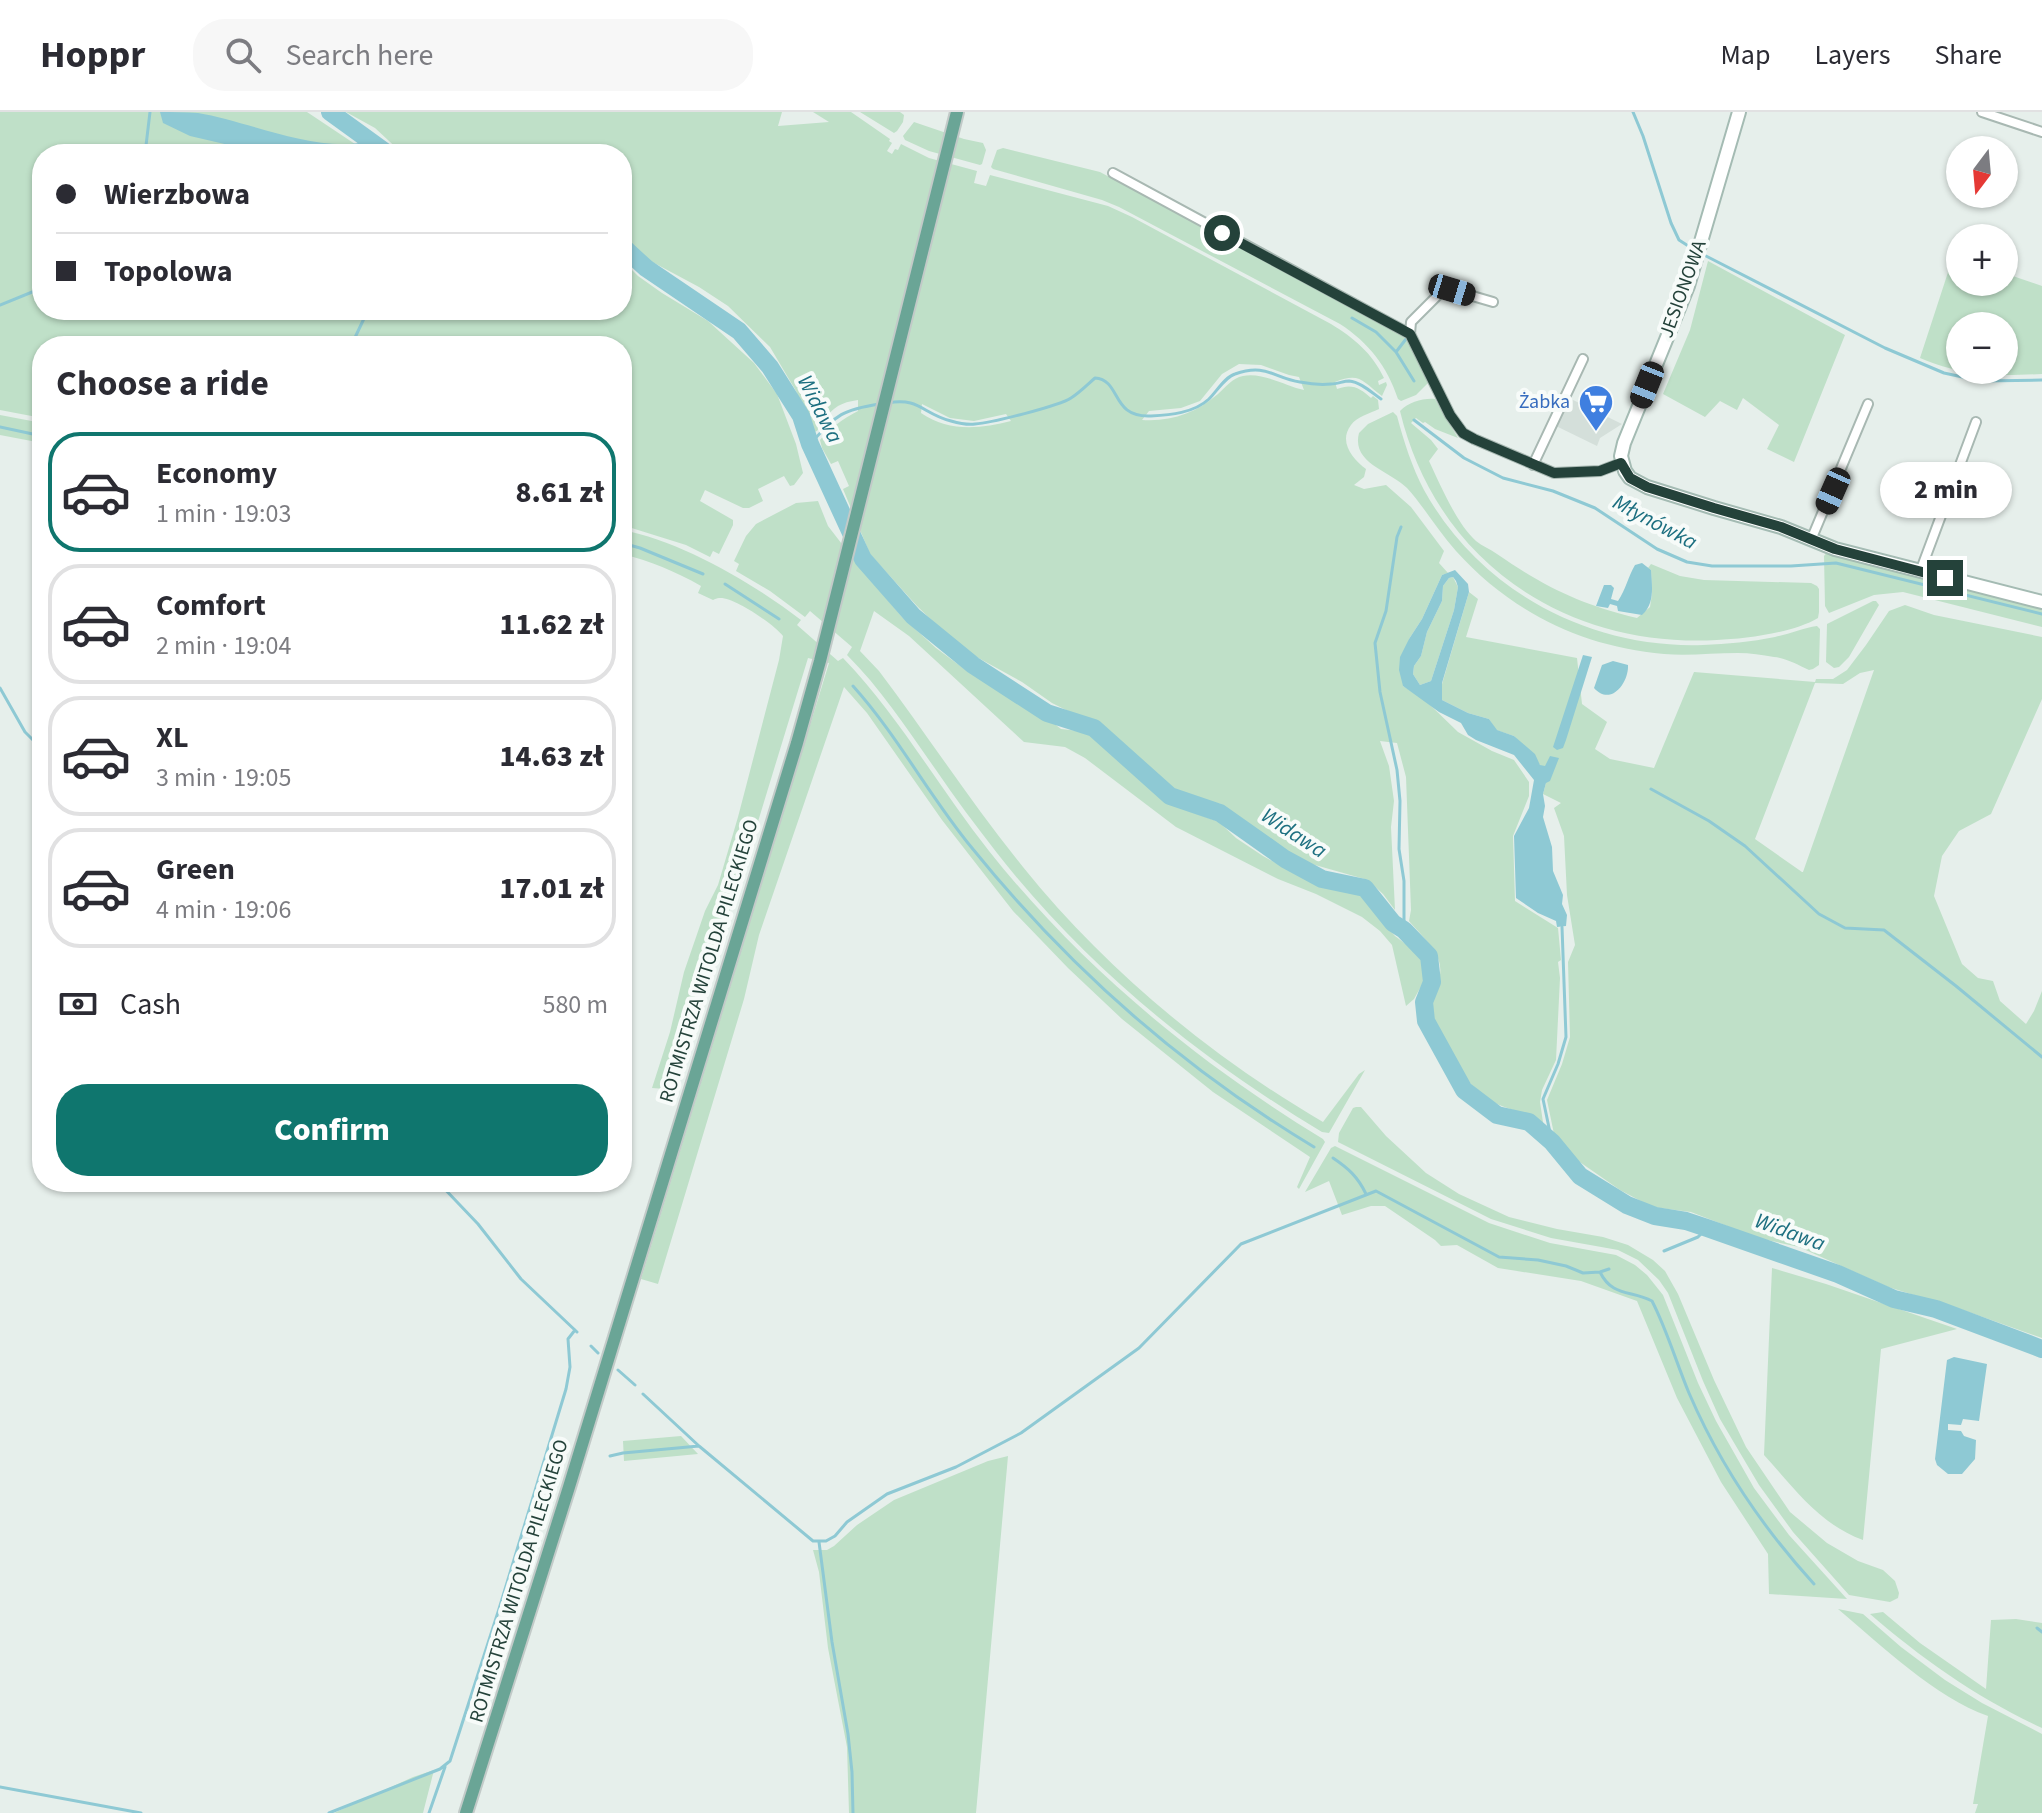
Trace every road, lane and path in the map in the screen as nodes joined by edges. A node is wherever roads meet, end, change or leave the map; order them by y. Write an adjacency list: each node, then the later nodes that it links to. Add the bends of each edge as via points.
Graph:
1 (1739, 112): 11 (street, JESIONOWA, via 1688,286 1624,443)
2 (1982, 112): 4 (street)
3 (956, 117): 16 (main road, ROTMISTRZA WITOLDA PILECKIEGO, via 820,661)
4 (2042, 132)
5 (1113, 173): 7 (street)
6 (1493, 302): 7 (street, via 1442,291 1411,322)
7 (1410, 334): 12 (street, via 1463,433)
8 (1583, 359): 12 (street)
9 (1868, 404): 13 (street)
10 (1976, 422): 14 (street)
11 (1621, 463): 12 (street, via 1573,473); 13 (street, via 1630,478 1647,487)
12 (1533, 465)
13 (1811, 540): 14 (street)
14 (1920, 572): 15 (street)
15 (2042, 602)
16 (466, 1813)

